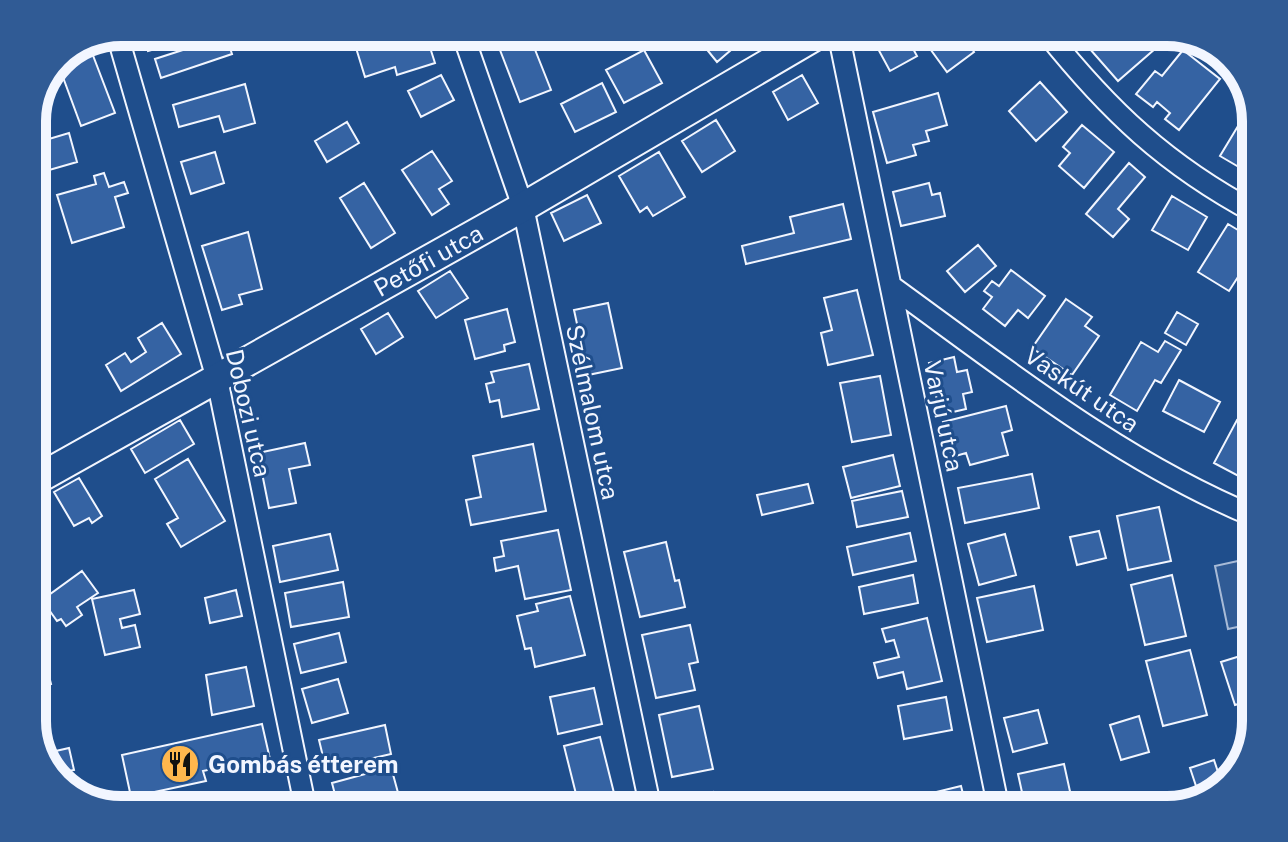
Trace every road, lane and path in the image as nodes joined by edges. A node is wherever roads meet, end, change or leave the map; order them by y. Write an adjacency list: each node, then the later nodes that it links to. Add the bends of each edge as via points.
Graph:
1 (120, 46): 9 (street, Dobozi utca)
2 (467, 46): 7 (street, Szélmalom utca)
3 (798, 46): 7 (main road, Petőfi utca)
4 (841, 46): 8 (street, Varjú utca)
5 (1057, 46): 6 (street, via 1142,138)
6 (1242, 205)
7 (523, 207): 9 (main road, Petőfi utca); 13 (street, Szélmalom utca)
8 (891, 286): 11 (street, Vaskút utca, via 1125,449); 14 (street, Varjú utca)
9 (217, 379): 10 (main road, Petőfi utca); 12 (street, Dobozi utca)
10 (46, 474)
11 (1242, 511)
12 (303, 796)
13 (648, 796)
14 (996, 796)

